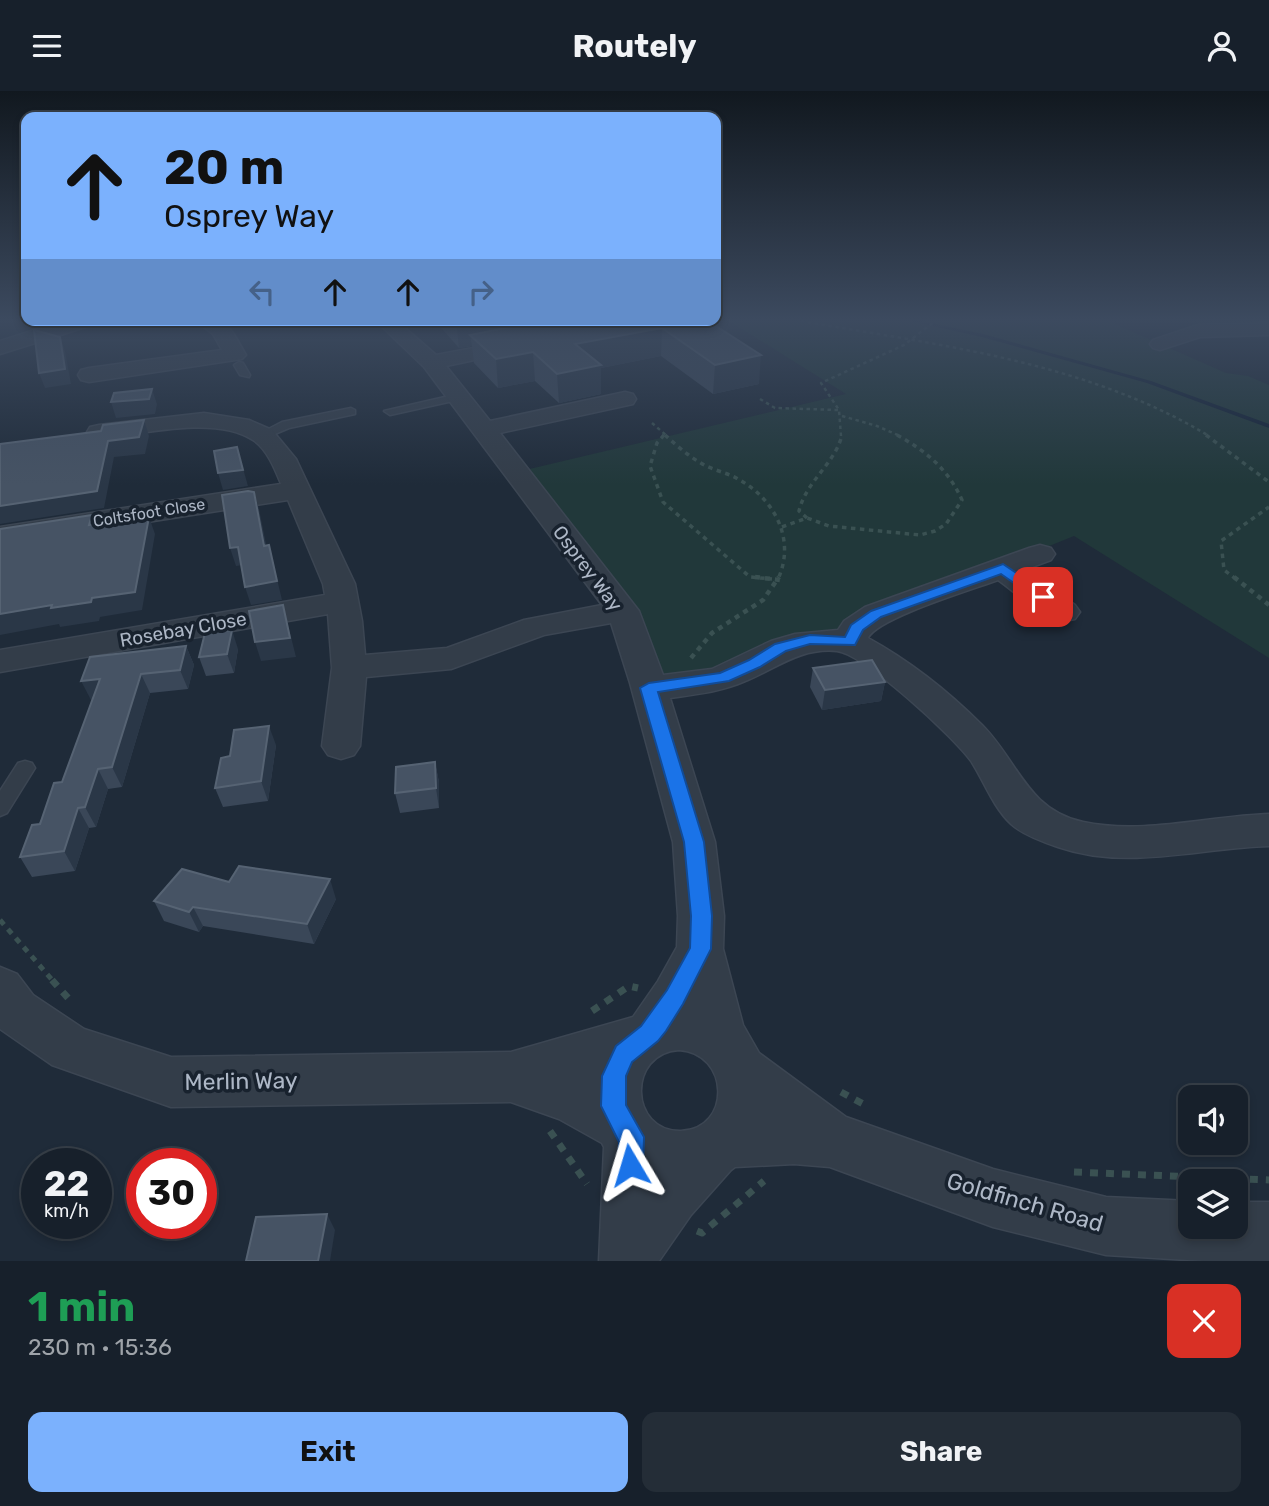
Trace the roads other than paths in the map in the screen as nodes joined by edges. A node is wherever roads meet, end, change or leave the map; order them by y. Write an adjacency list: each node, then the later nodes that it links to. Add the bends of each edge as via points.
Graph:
1 (89, 376): 2 (street)
2 (94, 376)
3 (442, 376): 4 (street, Osprey Way)
4 (458, 397): 6 (lane); 8 (street, Osprey Way)
5 (625, 399): 8 (street)
6 (390, 411)
7 (351, 412): 9 (lane, via 286,425)
8 (482, 431): 16 (street, Osprey Way)
9 (263, 435): 10 (street, via 240,425 204,420); 11 (street, via 283,459)
10 (71, 436)
11 (298, 490): 12 (street, Coltsfoot Close); 15 (street, via 339,584)
12 (0, 536)
13 (1040, 554): 14 (street)
14 (1003, 569): 17 (street); 18 (street, via 876,614 856,628)
15 (341, 602): 19 (street, Rosebay Close); 20 (street)
16 (623, 611): 20 (street, via 537,627 451,657); 21 (street, Osprey Way)
17 (1064, 612)
18 (850, 642): 21 (street, via 810,639 780,647 724,677); 25 (street, via 881,661 978,743 1026,814 1079,838 1124,842 1238,829)
19 (0, 661)
20 (349, 668): 22 (street)
21 (649, 688): 26 (street, Osprey Way, via 694,842)
22 (341, 746)
23 (26, 768): 24 (lane)
24 (0, 808)
25 (1269, 830)
26 (700, 949): 28 (street, Osprey Way); 29 (street, Osprey Way, via 717,1021)
27 (0, 989): 30 (street, Merlin Way, via 15,1011 70,1048 171,1082)
28 (655, 1023): 29 (street, via 662,1029 704,1033 722,1045); 30 (street, Merlin Way); 32 (street, via 624,1054 614,1076 613,1106)
29 (739, 1066): 31 (street, Goldfinch Road); 33 (street, via 746,1102 740,1122)
30 (510, 1077): 32 (street, Merlin Way, via 573,1098)
31 (845, 1112): 33 (street, Goldfinch Road, via 794,1137); 34 (street, Goldfinch Road, via 993,1198 1105,1226)
32 (627, 1131): 33 (street, via 642,1147 666,1157 690,1158); 35 (street)
33 (719, 1147): 35 (street, via 671,1195)
34 (1269, 1232)
35 (631, 1253)

